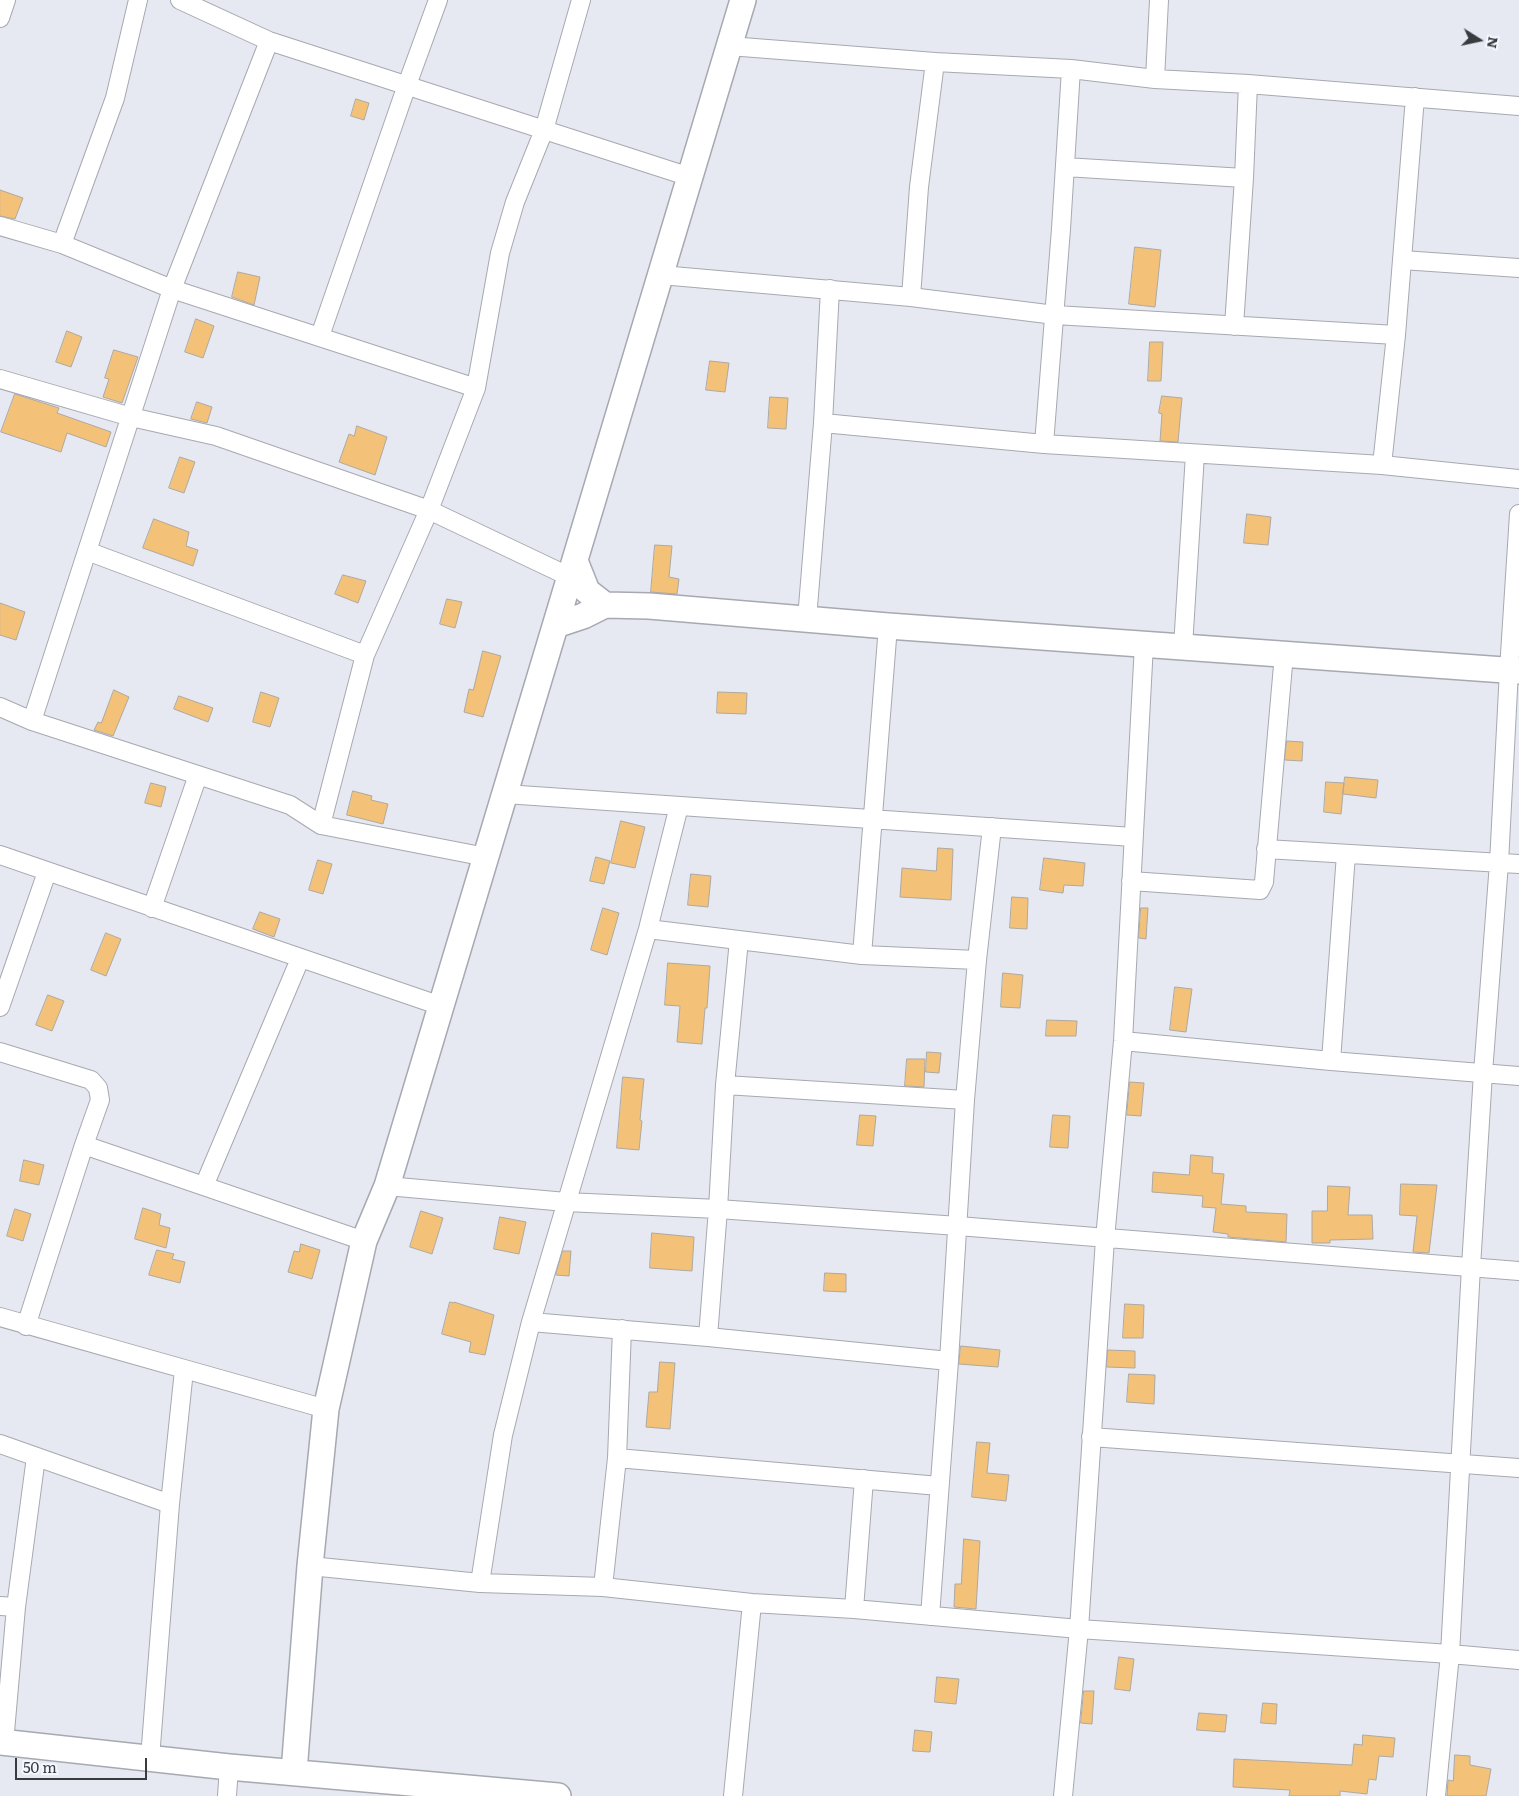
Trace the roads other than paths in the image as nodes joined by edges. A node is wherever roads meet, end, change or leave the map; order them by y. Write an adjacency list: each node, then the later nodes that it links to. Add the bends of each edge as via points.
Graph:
1 (6, 0): 8 (street)
2 (138, 0): 23 (street, via 114,98)
3 (180, 0): 9 (street)
4 (438, 0): 15 (street)
5 (581, 0): 18 (street)
6 (743, 0): 10 (street)
7 (1159, 0): 13 (street)
8 (0, 18)
9 (270, 41): 15 (street); 27 (street)
10 (729, 46): 11 (street); 20 (street)
11 (935, 62): 12 (street); 29 (street, via 919,187)
12 (1071, 69): 13 (street); 19 (street)
13 (1155, 80): 14 (street)
14 (1248, 84): 16 (street); 21 (street)
15 (407, 85): 18 (street); 33 (street)
16 (1415, 97): 17 (street); 24 (street)
17 (1519, 106)
18 (544, 130): 20 (street); 35 (street, via 515,202 500,253)
19 (1065, 167): 21 (street); 30 (street)
20 (690, 177): 26 (street)
21 (1244, 178): 31 (street)
22 (0, 226): 23 (street)
23 (62, 244): 27 (street)
24 (1402, 260): 25 (street); 32 (street)
25 (1519, 268)
26 (661, 275): 28 (street); 45 (street)
27 (172, 289): 33 (street); 36 (street)
28 (830, 289): 29 (street); 37 (street)
29 (910, 297): 30 (street)
30 (1055, 315): 31 (street); 38 (street)
31 (1234, 326): 32 (street)
32 (1396, 335): 40 (street)
33 (320, 336): 35 (street)
34 (0, 379): 36 (street)
35 (476, 388): 42 (street)
36 (131, 417): 42 (street, via 216,436); 44 (street)
37 (823, 423): 38 (street); 47 (street)
38 (1044, 444): 39 (street)
39 (1195, 454): 40 (street); 51 (street)
40 (1382, 466): 41 (street)
41 (1519, 478)
42 (429, 510): 45 (street); 53 (street)
43 (1519, 514): 54 (street)
44 (87, 551): 53 (street); 56 (street)
45 (572, 569): 46 (street, via 587,591); 48 (street)
46 (605, 605): 47 (street, via 658,606); 48 (street)
47 (808, 619): 49 (street)
48 (556, 625): 58 (street)
49 (888, 626): 50 (street); 60 (street)
50 (1144, 644): 51 (street); 63 (street)
51 (1182, 647): 52 (street)
52 (1284, 654): 54 (street); 64 (street)
53 (365, 656): 61 (street)
54 (1514, 671): 68 (street)
55 (0, 707): 56 (street)
56 (32, 721): 57 (street)
57 (198, 775): 61 (street, via 290,805); 72 (street)
58 (505, 794): 59 (street); 67 (street)
59 (679, 806): 60 (street); 73 (street)
60 (873, 820): 62 (street); 75 (street)
61 (321, 825): 67 (street)
62 (992, 827): 63 (street); 77 (street)
63 (1133, 837): 71 (street)
64 (1266, 849): 65 (street); 71 (street, via 1264,882 1260,890)
65 (1346, 854): 68 (street); 82 (street)
66 (0, 855): 70 (street)
67 (486, 857): 78 (street)
68 (1499, 863): 69 (street); 83 (street)
69 (1519, 864)
70 (48, 872): 72 (street); 79 (street)
71 (1131, 881): 80 (street)
72 (152, 908): 76 (street)
73 (648, 928): 74 (street); 90 (street)
74 (739, 940): 75 (street); 85 (street)
75 (862, 955): 77 (street)
76 (300, 959): 78 (street); 88 (street)
77 (977, 960): 86 (street)
78 (441, 1006): 89 (street)
79 (0, 1007)
80 (1123, 1041): 82 (street); 93 (street)
81 (0, 1052): 87 (street, via 91,1080 98,1088 100,1100)
82 (1331, 1061): 83 (street)
83 (1483, 1073): 84 (street); 95 (street)
84 (1519, 1076)
85 (725, 1085): 86 (street); 91 (street)
86 (965, 1100): 92 (street)
87 (84, 1145): 88 (street); 99 (street)
88 (204, 1186): 94 (street)
89 (387, 1186): 90 (street); 94 (street)
90 (566, 1202): 91 (street); 98 (street)
91 (718, 1210): 92 (street); 101 (street)
92 (958, 1226): 93 (street); 102 (street)
93 (1105, 1239): 95 (street); 105 (street)
94 (364, 1241): 104 (street)
95 (1471, 1267): 96 (street); 109 (street)
96 (1519, 1271)
97 (0, 1317): 99 (street)
98 (531, 1322): 100 (street); 115 (street, via 504,1435)
99 (26, 1326): 103 (street)
100 (622, 1329): 101 (street); 108 (street)
101 (708, 1337): 102 (street)
102 (949, 1360): 112 (street)
103 (184, 1370): 104 (street); 113 (street)
104 (326, 1409): 114 (street)
105 (1091, 1437): 109 (street); 121 (street)
106 (0, 1444): 107 (street)
107 (36, 1457): 113 (street); 118 (street)
108 (618, 1458): 111 (street); 116 (street)
109 (1461, 1464): 110 (street); 122 (street)
110 (1519, 1468)
111 (864, 1479): 112 (street); 119 (street)
112 (939, 1486): 120 (street)
113 (170, 1504): 125 (street)
114 (310, 1566): 115 (street); 127 (street)
115 (480, 1583): 116 (street)
116 (603, 1587): 117 (street)
117 (752, 1603): 119 (street); 130 (street)
118 (8, 1606): 124 (street)
119 (854, 1608): 120 (street)
120 (930, 1616): 121 (street)
121 (1079, 1628): 122 (street); 131 (street)
122 (1450, 1654): 123 (street); 132 (street)
123 (1519, 1660)
124 (2, 1742): 125 (street)
125 (150, 1758): 126 (street)
126 (229, 1767): 127 (street); 128 (street)
127 (294, 1772): 129 (street)
128 (227, 1796)
129 (558, 1796)
130 (733, 1796)
131 (1063, 1796)
132 (1436, 1796)

